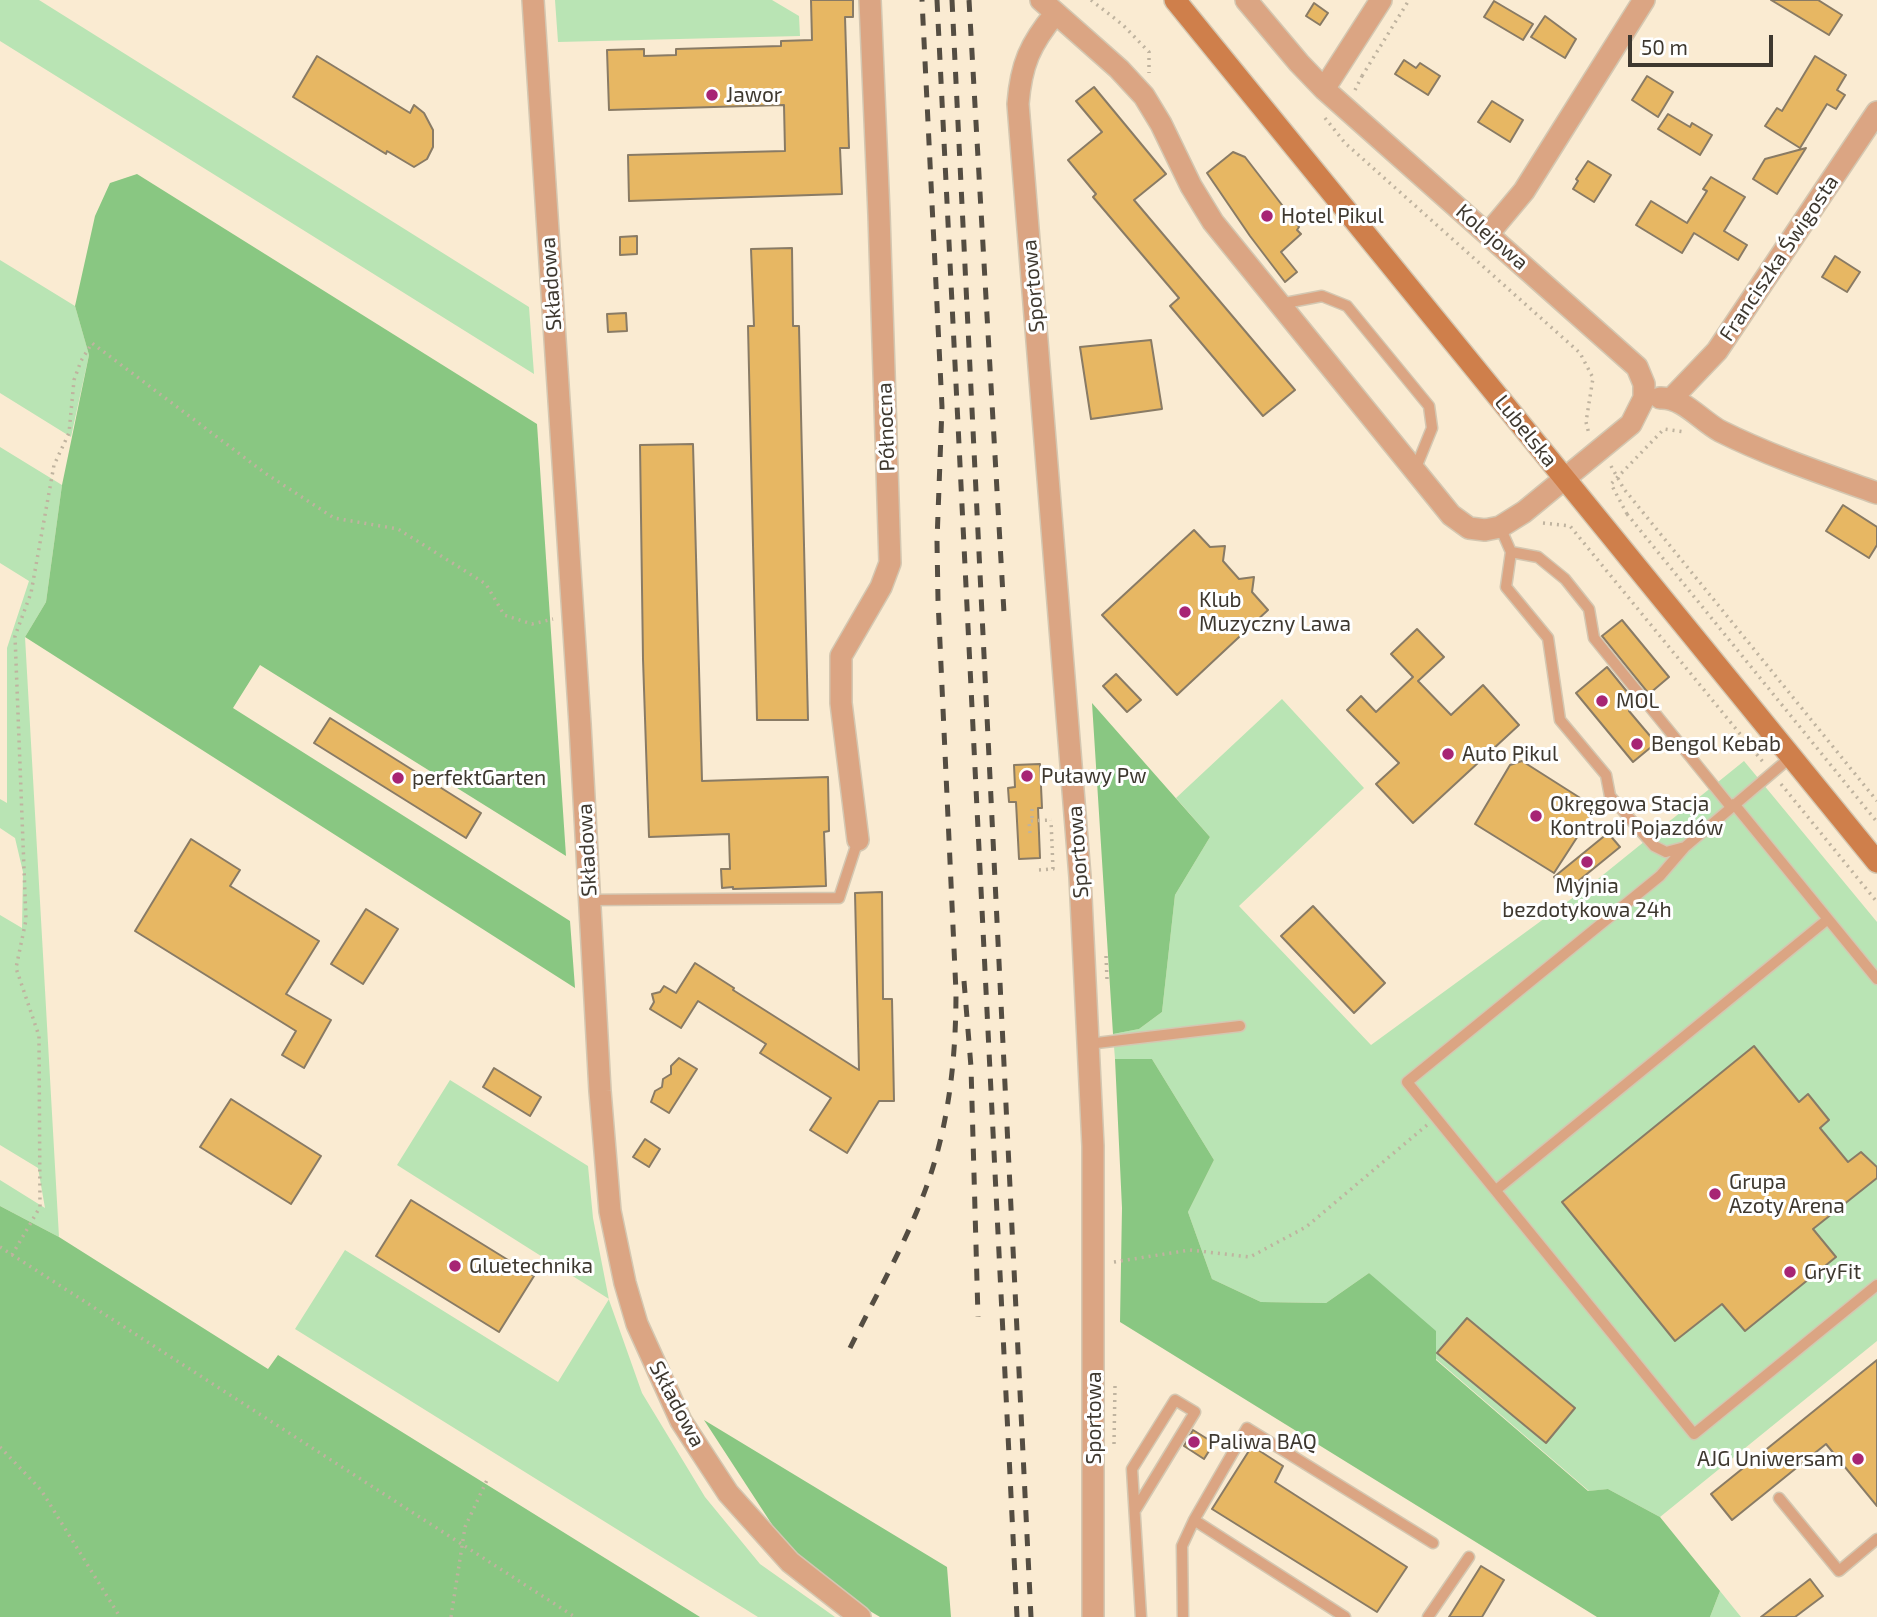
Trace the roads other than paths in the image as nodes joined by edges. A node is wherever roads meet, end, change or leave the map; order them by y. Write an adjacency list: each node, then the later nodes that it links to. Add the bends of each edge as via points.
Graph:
1 (533, 0): 24 (street, Składowa)
2 (870, 0): 21 (street, Północna, via 890,563 841,656 841,703)
3 (1175, 0): 15 (main road, Lubelska)
4 (1246, 0): 8 (street, Kolejowa)
5 (1381, 0): 8 (street)
6 (1644, 0): 10 (street, via 1524,191)
7 (1048, 7): 11 (street, via 1144,96 1213,222); 30 (street, Sportowa, via 1025,59 1018,104 1076,819)
8 (1324, 89): 10 (street, Kolejowa)
9 (1877, 112): 12 (street, Franciszka Świgosta, via 1717,351)
10 (1488, 234): 13 (street, Kolejowa, via 1637,367)
11 (1279, 304): 14 (street); 14 (lane, via 1322,296 1347,306 1421,396 1429,406 1432,428)
12 (1672, 397): 13 (street); 16 (street, via 1741,441)
13 (1644, 398): 15 (street, via 1630,424)
14 (1415, 470): 17 (street, via 1457,521 1469,528)
15 (1565, 479): 17 (street); 19 (main road, Lubelska)
16 (1877, 493)
17 (1500, 527): 18 (lane)
18 (1511, 552): 20 (lane, via 1538,556 1565,579 1589,609 1594,638); 22 (lane, via 1506,587 1548,638 1560,720 1606,775 1610,796 1654,846 1666,852)
19 (1792, 756): 20 (lane); 23 (main road, Lubelska)
20 (1733, 806): 22 (lane); 25 (lane)
21 (858, 840): 24 (lane, via 839,898)
22 (1685, 847): 31 (lane, via 1660,876 1408,1082)
23 (1877, 862)
24 (589, 900): 39 (street, Składowa, via 610,1211 636,1324 681,1421 728,1493 790,1562)
25 (1828, 919): 27 (lane); 31 (lane)
26 (1877, 959): 27 (lane)
27 (1867, 967): 28 (lane)
28 (1877, 979)
29 (1240, 1026): 30 (lane)
30 (1088, 1044): 40 (street, Sportowa, via 1093,1146)
31 (1496, 1190): 32 (lane, via 1694,1434)
32 (1877, 1285)
33 (1779, 1498): 36 (lane, via 1839,1571)
34 (1136, 1508): 34 (lane, via 1132,1469 1175,1400 1195,1412); 41 (lane)
35 (1194, 1520): 37 (lane, via 1247,1428); 42 (lane, via 1182,1546); 43 (lane)
36 (1877, 1539)
37 (1433, 1543)
38 (1469, 1557): 44 (lane)
39 (860, 1617)
40 (1093, 1617)
41 (1141, 1617)
42 (1183, 1617)
43 (1345, 1617)
44 (1428, 1617)

